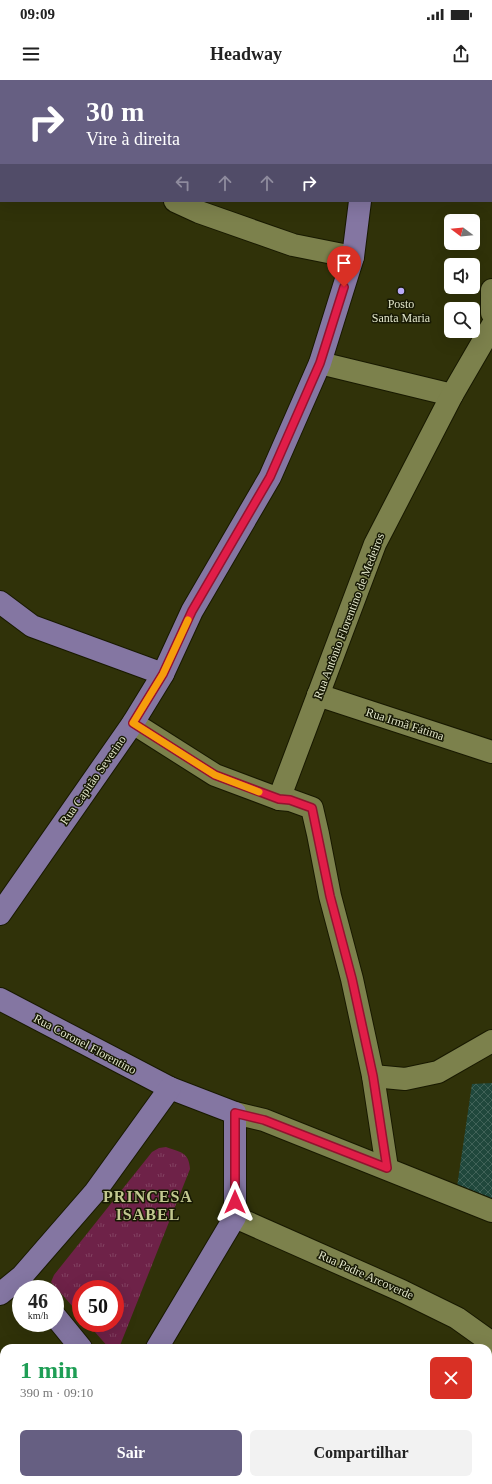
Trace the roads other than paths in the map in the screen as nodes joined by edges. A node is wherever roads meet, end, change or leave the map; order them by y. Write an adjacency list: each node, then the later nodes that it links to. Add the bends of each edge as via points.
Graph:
1 (180, 202): 3 (street)
2 (360, 202): 4 (main road, Rua Capitão Severino)
3 (199, 206): 4 (street, via 293,245)
4 (354, 257): 8 (main road, Rua Capitão Severino)
5 (492, 290): 6 (street)
6 (492, 313)
7 (492, 326): 9 (street, Rua Antônio Florentino de Medeiros)
8 (320, 363): 9 (street); 11 (main road, Rua Capitão Severino, via 270,477 192,611)
9 (452, 395): 12 (street, Rua Antônio Florentino de Medeiros, via 375,544)
10 (0, 602): 11 (main road, via 32,626)
11 (163, 674): 13 (main road, Rua Capitão Severino)
12 (318, 695): 14 (street, Rua Irmã Fátima); 15 (street, Rua Antônio Florentino de Medeiros)
13 (133, 723): 15 (street, via 215,775); 16 (main road, Rua Capitão Severino)
14 (492, 752)
15 (279, 799): 19 (street, via 312,808)
16 (0, 914)
17 (0, 999): 20 (main road, Rua Coronel Florentino)
18 (492, 1041): 19 (street, via 438,1072 405,1079)
19 (373, 1076): 22 (street)
20 (170, 1088): 21 (main road, Rua Coronel Florentino); 25 (main road)
21 (235, 1113): 22 (street, via 264,1120); 24 (main road)
22 (387, 1168): 23 (street)
23 (492, 1210)
24 (235, 1217): 29 (street, Rua Padre Arcoverde, via 402,1291 457,1318); 31 (main road)
25 (29, 1280)
26 (12, 1289): 27 (main road)
27 (0, 1294)
28 (64, 1327): 30 (main road)
29 (492, 1343)
30 (78, 1344)
31 (159, 1344)

